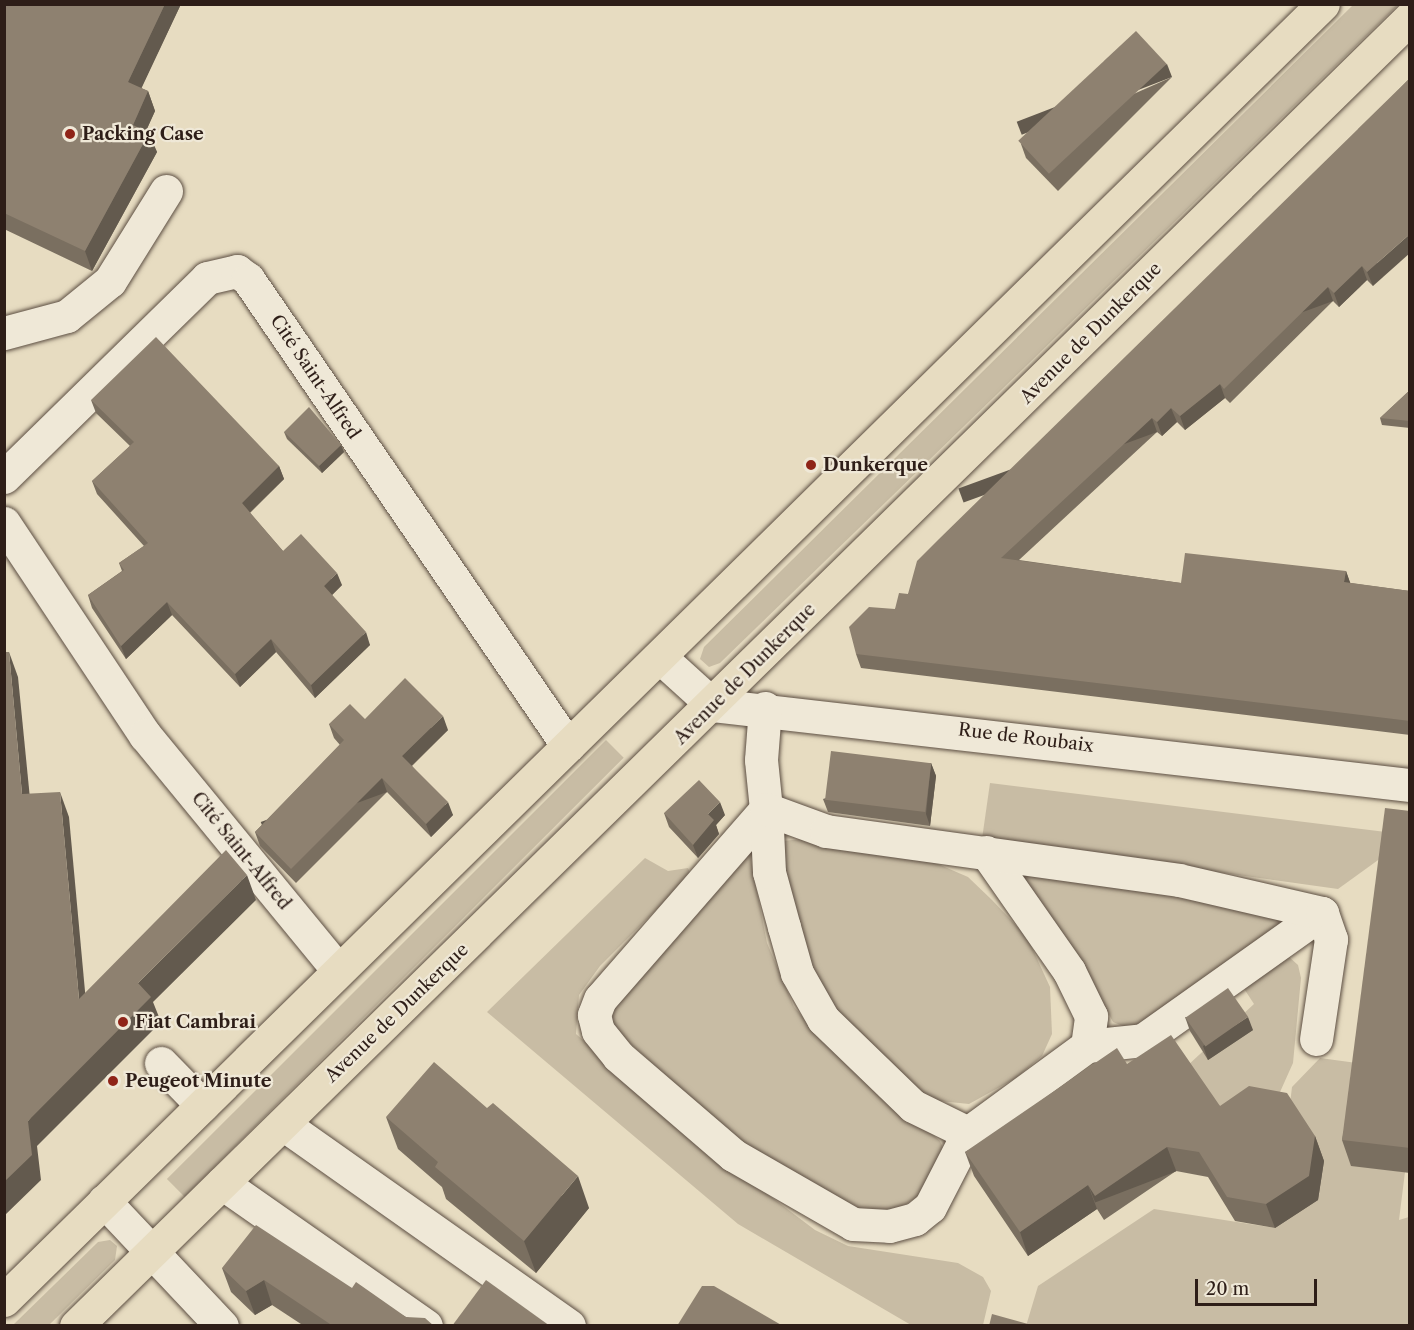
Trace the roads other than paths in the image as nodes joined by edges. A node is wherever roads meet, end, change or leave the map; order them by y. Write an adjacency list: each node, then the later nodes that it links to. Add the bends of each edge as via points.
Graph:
1 (1323, 4): 7 (main road)
2 (1410, 18): 8 (main road, Avenue de Dunkerque)
3 (166, 191): 4 (street, via 110,281 67,316)
4 (4, 333)
5 (4, 477): 10 (street, Cité Saint-Alfred, via 207,278 237,271 248,279)
6 (4, 523): 15 (street, Cité Saint-Alfred, via 145,735)
7 (660, 657): 8 (street); 10 (main road)
8 (713, 705): 9 (street, Rue de Roubaix); 20 (main road, Avenue de Dunkerque)
9 (765, 708): 11 (street, Rue de Roubaix); 12 (street, via 761,760)
10 (567, 746): 15 (main road)
11 (1410, 785)
12 (766, 809): 13 (street, via 826,831); 21 (street, via 770,872 784,927 797,973 823,1019 912,1106); 21 (street, via 600,999 594,1015 598,1031 618,1056 733,1155 853,1224 889,1226 915,1219 930,1207)
13 (986, 852): 14 (street, via 1179,880); 17 (street, via 1069,970 1091,1016)
14 (1322, 913): 16 (street, via 1331,939); 17 (street, via 1143,1040)
15 (338, 969): 19 (main road)
16 (1316, 1039)
17 (1087, 1046): 21 (street)
18 (161, 1063): 19 (street)
19 (202, 1105): 23 (main road)
20 (283, 1124): 22 (main road, Avenue de Dunkerque); 29 (street)
21 (968, 1133)
22 (222, 1183): 24 (main road, Avenue de Dunkerque); 28 (street)
23 (104, 1201): 24 (street); 25 (main road)
24 (152, 1251): 26 (main road, Avenue de Dunkerque); 27 (street)
25 (4, 1300)
26 (76, 1326)
27 (222, 1326)
28 (426, 1326)
29 (569, 1326)

